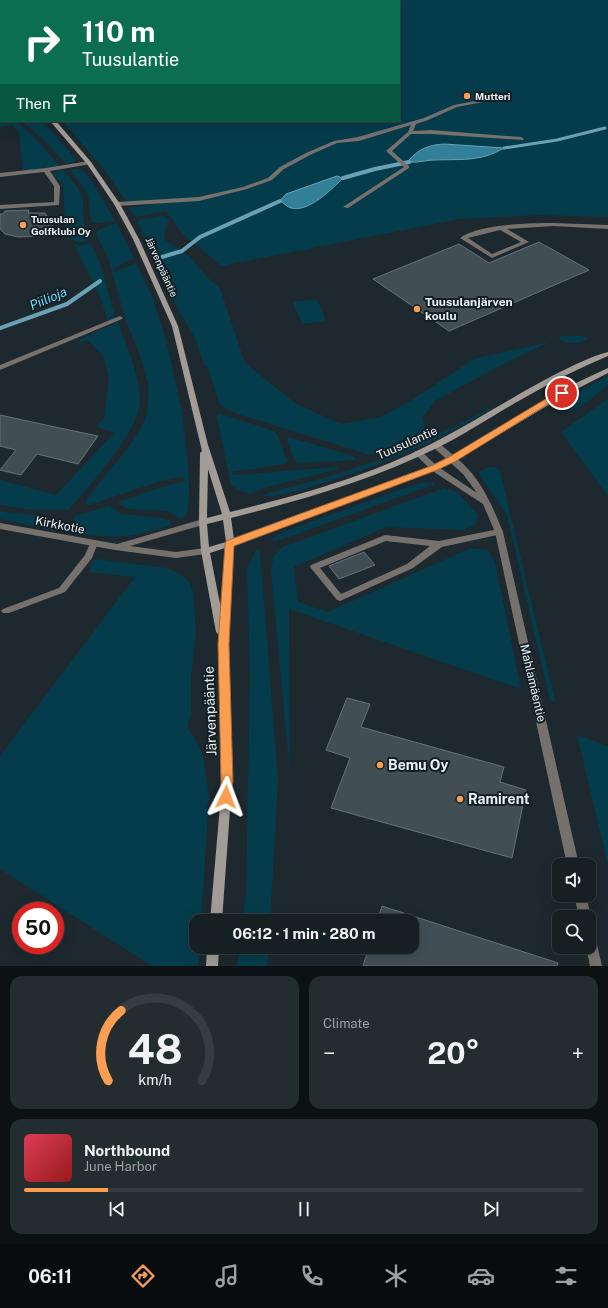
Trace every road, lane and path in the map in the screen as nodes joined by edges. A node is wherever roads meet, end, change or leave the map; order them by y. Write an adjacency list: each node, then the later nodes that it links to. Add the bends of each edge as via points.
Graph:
1 (486, 100): 3 (street, via 456,106)
2 (54, 122): 6 (main road, Järvenpääntie)
3 (414, 123): 4 (street); 9 (street, via 359,139 336,142 282,168 270,180 245,188 199,198)
4 (410, 133): 5 (street, via 431,132); 11 (street, via 389,151 407,167)
5 (521, 139)
6 (88, 163): 7 (street); 9 (main road, Järvenpääntie)
7 (46, 170): 8 (street); 10 (street, via 57,186 57,204)
8 (0, 175)
9 (116, 204): 18 (main road, Järvenpääntie, via 136,238 175,326)
10 (0, 207)
11 (346, 207)
12 (501, 228): 12 (street, via 476,232 463,238 492,256 526,242); 13 (street, via 528,225)
13 (608, 228)
14 (120, 318): 16 (street)
15 (608, 354): 19 (main road, Tuusulantie, via 554,379)
16 (0, 368)
17 (608, 370): 21 (main road, via 562,393)
18 (204, 445): 24 (main road, Järvenpääntie); 25 (main road, Järvenpääntie)
19 (436, 445): 20 (main road, Tuusulantie); 21 (street, Mahlamäentie)
20 (418, 453): 22 (street); 24 (main road, Tuusulantie, via 317,492)
21 (452, 459): 22 (main road); 23 (street, Mahlamäentie, via 473,481)
22 (434, 468): 23 (street); 29 (main road)
23 (487, 504): 27 (street, Mahlamäentie)
24 (227, 516): 25 (main road, Tuusulantie); 29 (main road, Järvenpääntie)
25 (203, 522): 31 (street, Kirkkotie); 32 (main road, Järvenpääntie)
26 (0, 526): 28 (street, Kirkkotie)
27 (499, 532): 30 (street); 35 (street, Mahlamäentie)
28 (94, 543): 31 (street, Kirkkotie); 33 (street, via 89,556 62,590)
29 (230, 544): 32 (main road); 34 (main road, Järvenpääntie)
30 (439, 544): 30 (street, via 384,538 314,567 340,598 410,566)
31 (115, 547): 32 (street, Kirkkotie, via 176,555)
32 (205, 551): 34 (main road, Järvenpääntie)
33 (6, 611)
34 (223, 644): 36 (main road, Järvenpääntie, via 227,782)
35 (571, 858)
36 (217, 914)
37 (213, 954): 39 (main road)
38 (593, 954): 40 (street)
39 (212, 966)
40 (596, 966)

